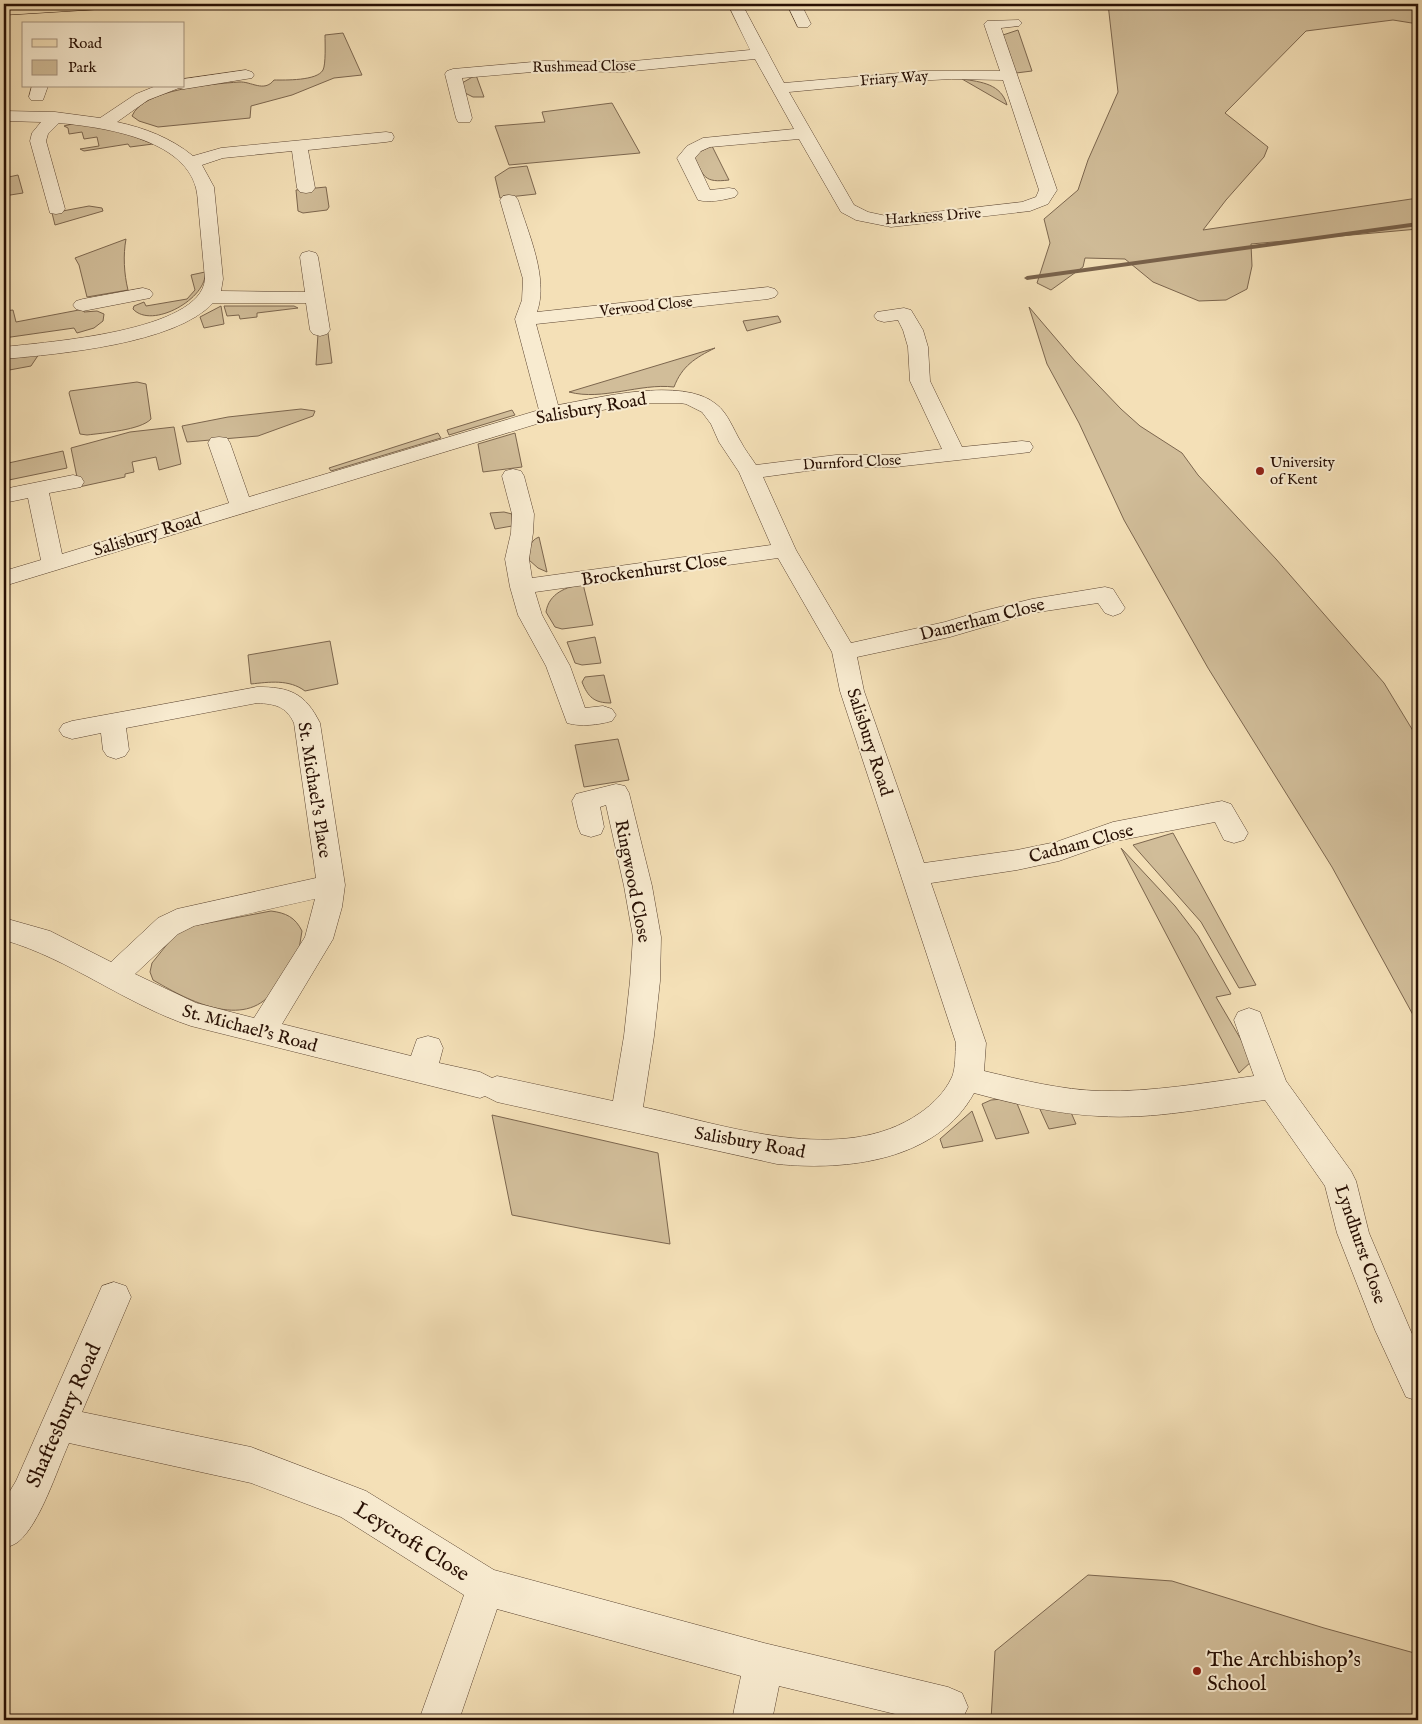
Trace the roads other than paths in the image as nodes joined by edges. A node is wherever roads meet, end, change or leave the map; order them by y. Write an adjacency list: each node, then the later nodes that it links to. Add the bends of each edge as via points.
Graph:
1 (119, 4): 4 (main road)
2 (735, 4): 8 (street, Harkness Drive)
3 (794, 4): 6 (street)
4 (36, 6): 5 (main road)
5 (4, 11)
6 (803, 24)
7 (1014, 24): 10 (street, Harkness Drive, via 992,24)
8 (760, 54): 13 (street, Harkness Drive); 17 (street, Rushmead Close, via 623,67 544,66 453,74)
9 (250, 74): 11 (street)
10 (1010, 76): 13 (street, Friary Way, via 905,76); 19 (street, Harkness Drive, via 1048,190 1044,199 1032,205 891,222 862,216 847,208)
11 (185, 84)
12 (158, 88): 14 (street)
13 (779, 88): 19 (street, Harkness Drive)
14 (145, 90): 18 (street)
15 (4, 116): 16 (street)
16 (54, 117): 18 (street); 26 (street, via 40,133 38,141)
17 (464, 118)
18 (104, 123): 22 (street, via 147,136)
19 (805, 133): 24 (street, via 709,142 690,151 686,158 704,196)
20 (386, 137): 21 (street)
21 (299, 144): 22 (street, via 220,153); 23 (street)
22 (192, 162): 31 (street, via 202,178 208,209 214,279)
23 (306, 188)
24 (729, 193)
25 (508, 200): 35 (street, via 532,279 532,300)
26 (56, 209)
27 (309, 257): 30 (street)
28 (143, 294): 32 (street)
29 (768, 294): 35 (street, Verwood Close)
30 (315, 297): 31 (street); 36 (street)
31 (207, 298): 37 (street, via 172,322)
32 (113, 299): 33 (street); 37 (street)
33 (83, 305)
34 (884, 316): 42 (street, via 904,314 913,330 918,346 920,381)
35 (525, 319): 39 (street)
36 (320, 330)
37 (122, 336): 38 (street)
38 (4, 354)
39 (550, 413): 43 (street, Salisbury Road, via 641,397 692,399 716,415); 48 (street, Salisbury Road)
40 (219, 443): 48 (street)
41 (1022, 447): 42 (street, Durnford Close)
42 (955, 454): 43 (street, Durnford Close, via 896,461 836,461)
43 (750, 472): 49 (street, Salisbury Road)
44 (513, 476): 52 (street, via 523,514 517,559)
45 (73, 482): 46 (street)
46 (37, 489): 47 (street); 50 (street)
47 (4, 496)
48 (241, 506): 50 (street, Salisbury Road)
49 (785, 550): 52 (street, Brockenhurst Close); 54 (street, Salisbury Road)
50 (53, 563): 51 (street, Salisbury Road)
51 (4, 579)
52 (522, 587): 55 (street, via 530,615 558,666 576,718)
53 (1113, 608): 54 (street, Damerham Close, via 1106,594 1074,598)
54 (844, 652): 61 (street, Salisbury Road, via 852,691)
55 (603, 715)
56 (113, 722): 57 (street, St. Michael's Place); 58 (street); 62 (street, St. Michael's Place, via 257,695 274,695 294,703 308,723)
57 (72, 730)
58 (116, 750)
59 (591, 827): 70 (street, Ringwood Close, via 586,801 616,793 647,937 639,1036)
60 (1234, 833): 61 (street, Cadnam Close, via 1222,811 1113,832 1059,851 1017,860)
61 (915, 875): 67 (street, Salisbury Road, via 971,1043)
62 (330, 885): 64 (street, via 187,917 168,926); 66 (street, St. Michael's Place, via 328,908 319,939)
63 (4, 929): 64 (street, St. Michael's Road, via 40,939)
64 (114, 977): 66 (street, St. Michael's Road, via 191,1014)
65 (1250, 1020): 68 (street, Lyndhurst Close)
66 (261, 1032): 69 (street, St. Michael's Road, via 425,1060)
67 (967, 1079): 68 (street, via 1012,1091 1116,1104); 70 (street, Salisbury Road, via 950,1106 928,1126 902,1140 846,1150 814,1153 777,1149)
68 (1273, 1086): 72 (street, Lyndhurst Close, via 1340,1181 1353,1233)
69 (488, 1087): 70 (street, Salisbury Road)
70 (626, 1117)
71 (114, 1297): 73 (street, Shaftesbury Road)
72 (1418, 1386)
73 (60, 1424): 74 (street, Shaftesbury Road, via 29,1494); 75 (street, Leycroft Close, via 251,1465 353,1504)
74 (4, 1530)
75 (486, 1587): 76 (street, Leycroft Close); 78 (street)
76 (764, 1663): 77 (street, Leycroft Close); 79 (street)
77 (948, 1707)
78 (439, 1720)
79 (752, 1720)

